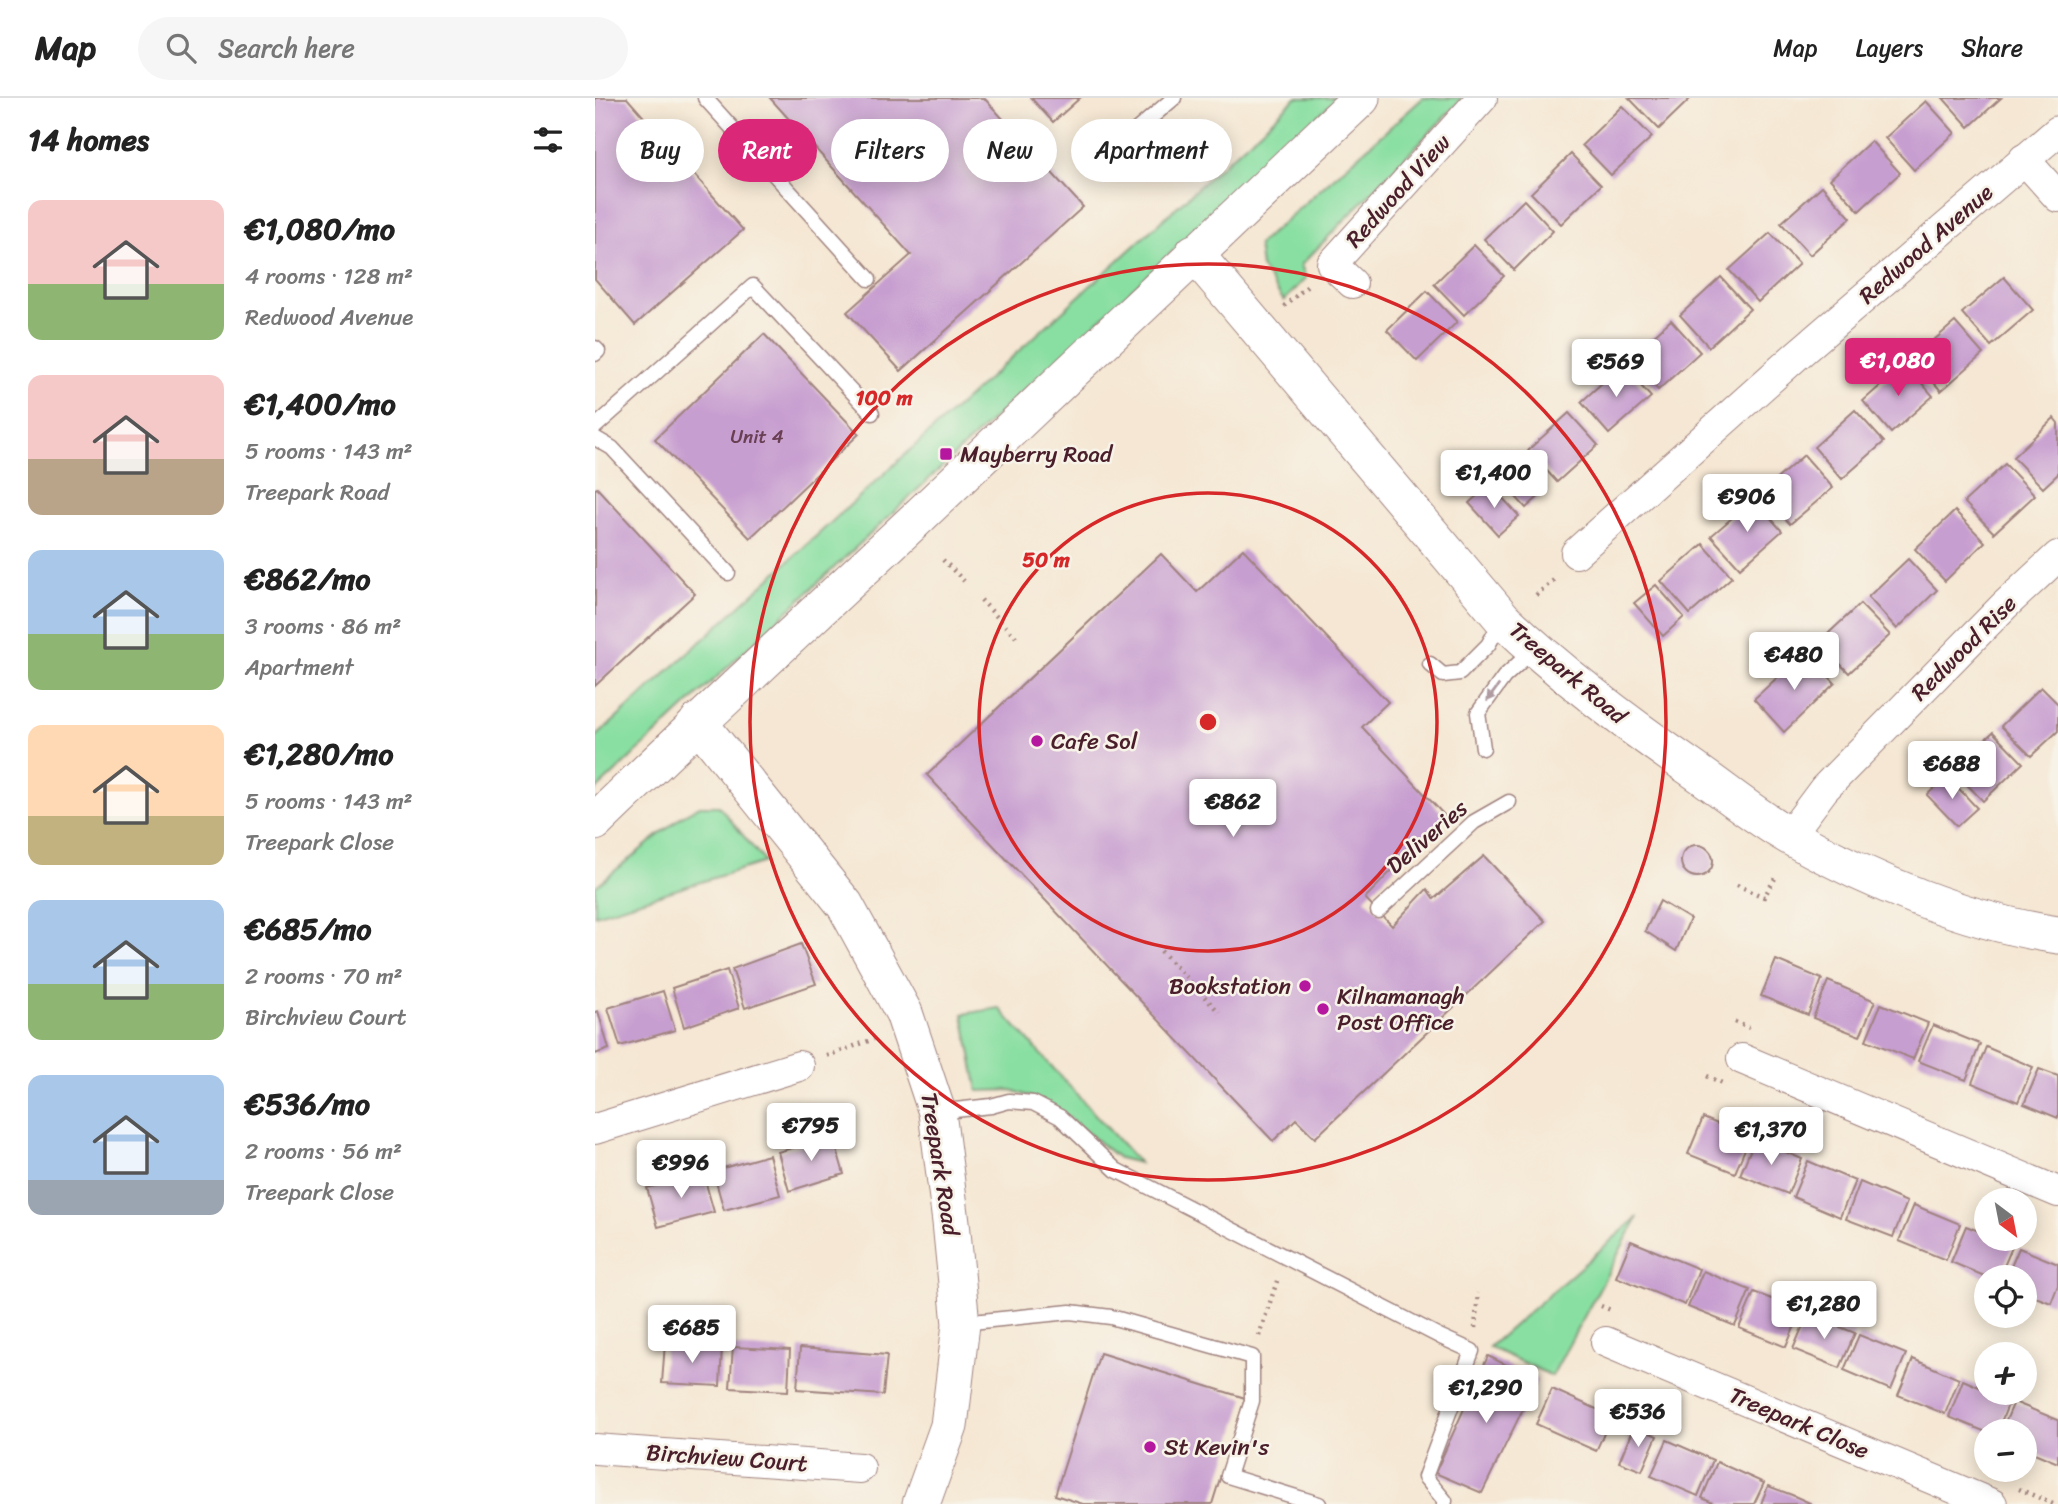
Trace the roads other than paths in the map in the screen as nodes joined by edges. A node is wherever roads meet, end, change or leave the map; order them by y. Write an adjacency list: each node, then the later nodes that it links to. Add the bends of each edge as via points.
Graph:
1 (705, 98): 10 (lane)
2 (1174, 98): 5 (lane)
3 (1361, 98): 9 (street)
4 (1482, 98): 11 (street, Redwood View, via 1332,264)
5 (1149, 119)
6 (2058, 131): 7 (street, Redwood Avenue)
7 (2024, 159): 8 (street); 17 (street, Redwood Avenue)
8 (2058, 197)
9 (1194, 253): 20 (street, Treepark Road); 23 (street)
10 (869, 279)
11 (1352, 282)
12 (595, 348): 13 (lane)
13 (595, 354)
14 (871, 413): 15 (lane, via 753,286)
15 (595, 427)
16 (595, 438): 19 (lane, via 612,448)
17 (1576, 553)
18 (2058, 556): 27 (street, Redwood Rise, via 1824,789)
19 (728, 573)
20 (1503, 619): 21 (street, Treepark Road); 22 (lane, via 1487,645 1460,673 1443,675)
21 (1534, 649): 24 (lane, one-way to 24, via 1504,677 1478,713); 27 (street, Treepark Road, via 1643,735)
22 (1430, 664)
23 (698, 722): 26 (street); 32 (street, Treepark Road, via 845,905 904,1013)
24 (1483, 748)
25 (1509, 802): 28 (lane, Deliveries, via 1473,822)
26 (595, 822)
27 (1789, 836): 29 (street, Treepark Road, via 1902,892 2026,930)
28 (1378, 911)
29 (2058, 935)
30 (1741, 1059): 34 (street)
31 (799, 1066): 33 (street)
32 (937, 1112): 35 (street, Treepark Road); 41 (lane, via 1009,1101 1033,1103 1060,1117 1117,1170 1472,1351 1425,1476)
33 (595, 1129)
34 (2058, 1192)
35 (961, 1324): 39 (street, Treepark Road, via 949,1426); 40 (lane, via 1070,1312 1111,1317 1252,1357 1252,1401 1228,1476)
36 (1606, 1342): 42 (street, Treepark Close)
37 (595, 1449): 38 (street, Birchview Court)
38 (860, 1468)
39 (921, 1504)
40 (1319, 1504)
41 (1444, 1504)
42 (1992, 1504)

